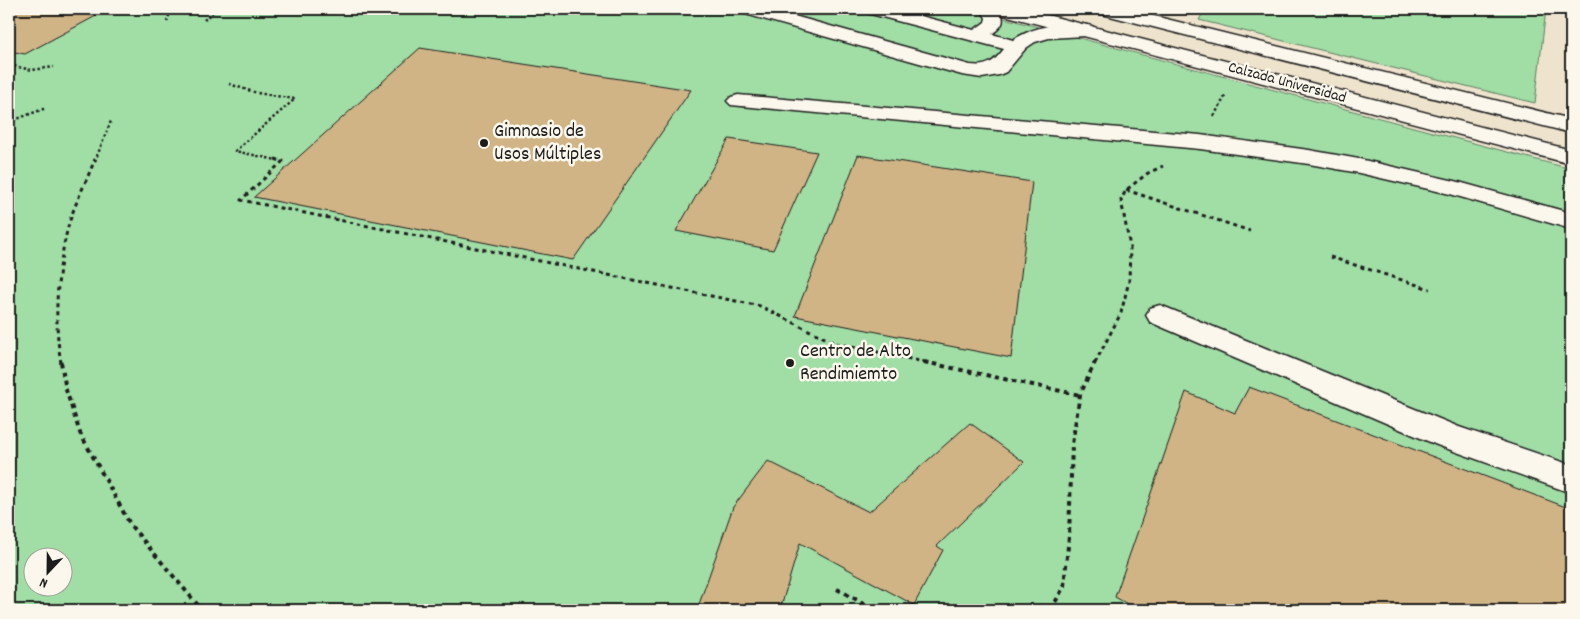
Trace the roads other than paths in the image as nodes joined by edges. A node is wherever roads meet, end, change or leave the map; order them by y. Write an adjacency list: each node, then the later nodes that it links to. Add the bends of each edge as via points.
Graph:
1 (749, 9): 8 (main road, via 984,73 996,70)
2 (874, 9): 7 (main road)
3 (990, 9): 7 (main road, via 995,18 994,24)
4 (1003, 9): 6 (main road, Calzada Universidad)
5 (1105, 9): 10 (main road, Calzada Universidad)
6 (1085, 30): 8 (main road, via 1044,33 1028,38); 11 (main road, Calzada Universidad)
7 (977, 36): 8 (main road)
8 (1017, 47)
9 (738, 101): 12 (main road, via 1200,142 1310,157 1454,188)
10 (1571, 126)
11 (1571, 157)
12 (1571, 221)
13 (1160, 315): 14 (main road, via 1448,436)
14 (1571, 479)

